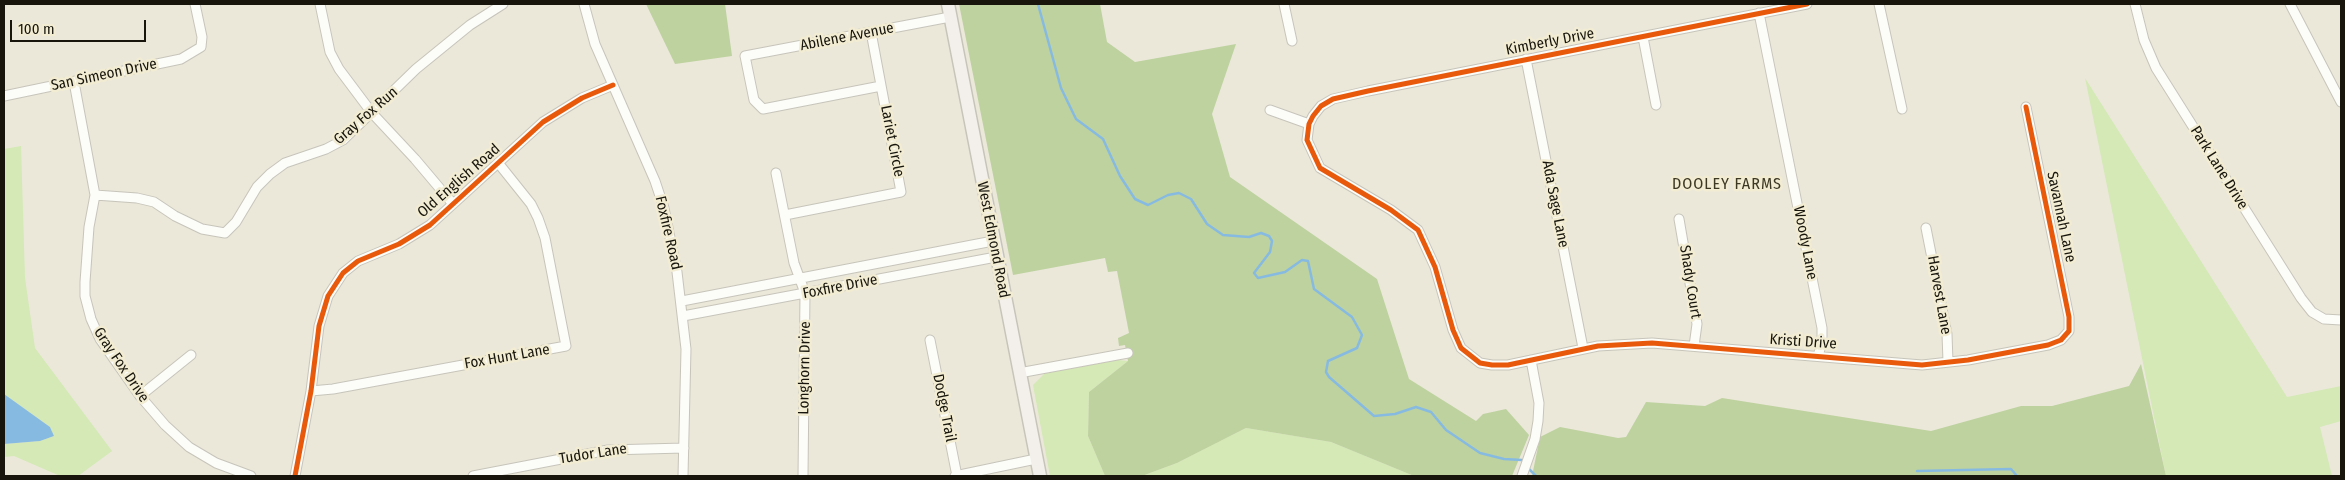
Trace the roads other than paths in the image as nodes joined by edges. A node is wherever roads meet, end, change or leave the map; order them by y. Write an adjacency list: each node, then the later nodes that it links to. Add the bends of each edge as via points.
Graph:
1 (196, 4): 17 (street, San Simeon Drive, via 201,47 181,59)
2 (320, 4): 26 (street, via 330,52)
3 (503, 4): 26 (street, Gray Fox Run, via 470,25 416,70)
4 (584, 4): 18 (street, Foxfire Road)
5 (948, 4): 12 (main road, West Edmond Road)
6 (1284, 4): 15 (street)
7 (1807, 4): 11 (street, Kimberly Drive)
8 (1879, 4): 24 (street)
9 (2135, 4): 41 (street, Park Lane Drive, via 2144,40 2156,68 2300,298 2312,312 2324,319)
10 (2290, 4): 21 (street)
11 (1759, 13): 14 (street, Kimberly Drive); 48 (street, Woody Lane, via 1822,328)
12 (950, 17): 13 (street, Abilene Avenue); 35 (main road, West Edmond Road)
13 (871, 32): 19 (street, Lariet Circle); 19 (street, Abilene Avenue, via 745,56 754,100 763,109)
14 (1643, 37): 16 (street, Kimberly Drive); 22 (street)
15 (1292, 41)
16 (1526, 59): 27 (street, Kimberly Drive, via 1333,99 1321,106); 45 (street, Ada Sage Lane)
17 (74, 82): 20 (street, San Simeon Drive); 30 (street, Gray Fox Drive)
18 (613, 85): 28 (street, Old English Road, via 582,98 543,122); 39 (street, Foxfire Road, via 661,199)
19 (881, 86): 32 (street, Lariet Circle, via 901,192)
20 (4, 96)
21 (2341, 102)
22 (1656, 105)
23 (2026, 107): 42 (street, Savannah Lane, via 2069,317)
24 (1902, 109)
25 (1270, 110): 27 (street)
26 (372, 114): 30 (street, Gray Fox Run, via 343,140 326,150 285,163 270,174 257,186 236,222 225,233 202,229 154,202); 31 (street)
27 (1309, 124): 49 (street, Kristi Drive, via 1307,140 1320,168 1418,230 1435,267 1461,348 1480,362 1492,366)
28 (499, 164): 31 (street, Old English Road); 52 (street, Fox Hunt Lane, via 531,204 538,218 545,238 566,346)
29 (776, 173): 32 (street, Longhorn Drive)
30 (95, 195): 53 (street, Gray Fox Drive, via 89,227 85,296 100,338)
31 (453, 204): 52 (street, Old English Road, via 430,225 343,273 328,296 319,326)
32 (785, 215): 37 (street, Longhorn Drive)
33 (1679, 219): 44 (street, Shady Court, via 1697,324)
34 (1926, 228): 50 (street, Harvest Lane, via 1947,334)
35 (993, 240): 36 (main road, West Edmond Road); 37 (street, Foxfire Drive)
36 (996, 257): 38 (street, Foxfire Drive); 51 (main road, West Edmond Road)
37 (800, 278): 38 (street, Longhorn Drive); 39 (street, Foxfire Drive)
38 (805, 293): 40 (street, Foxfire Drive); 60 (street, Longhorn Drive)
39 (682, 301): 40 (street, Foxfire Road)
40 (683, 316): 54 (street, Foxfire Road, via 686,350)
41 (2341, 320)
42 (2069, 331): 50 (street, Kristi Drive, via 2061,340 2048,344)
43 (930, 340): 61 (street, Dodge Trail)
44 (1694, 346): 45 (street, Kristi Drive, via 1644,343); 48 (street, Kristi Drive)
45 (1583, 348): 49 (street, Kristi Drive)
46 (1128, 353): 51 (street)
47 (191, 355): 53 (street)
48 (1818, 356): 50 (street, Kristi Drive, via 1922,365)
49 (1531, 360): 63 (street, via 1539,403 1538,421)
50 (1948, 362)
51 (1019, 373): 55 (main road, West Edmond Road)
52 (312, 391): 57 (street, Old English Road)
53 (140, 396): 56 (street, Gray Fox Drive, via 190,447 216,463)
54 (684, 448): 58 (street, Tudor Lane, via 608,450); 59 (street, Foxfire Road)
55 (1036, 459): 61 (street); 62 (main road, West Edmond Road)
56 (251, 476)
57 (295, 476)
58 (473, 476)
59 (682, 476)
60 (803, 476)
61 (956, 476)
62 (1040, 476)
63 (1522, 476)

